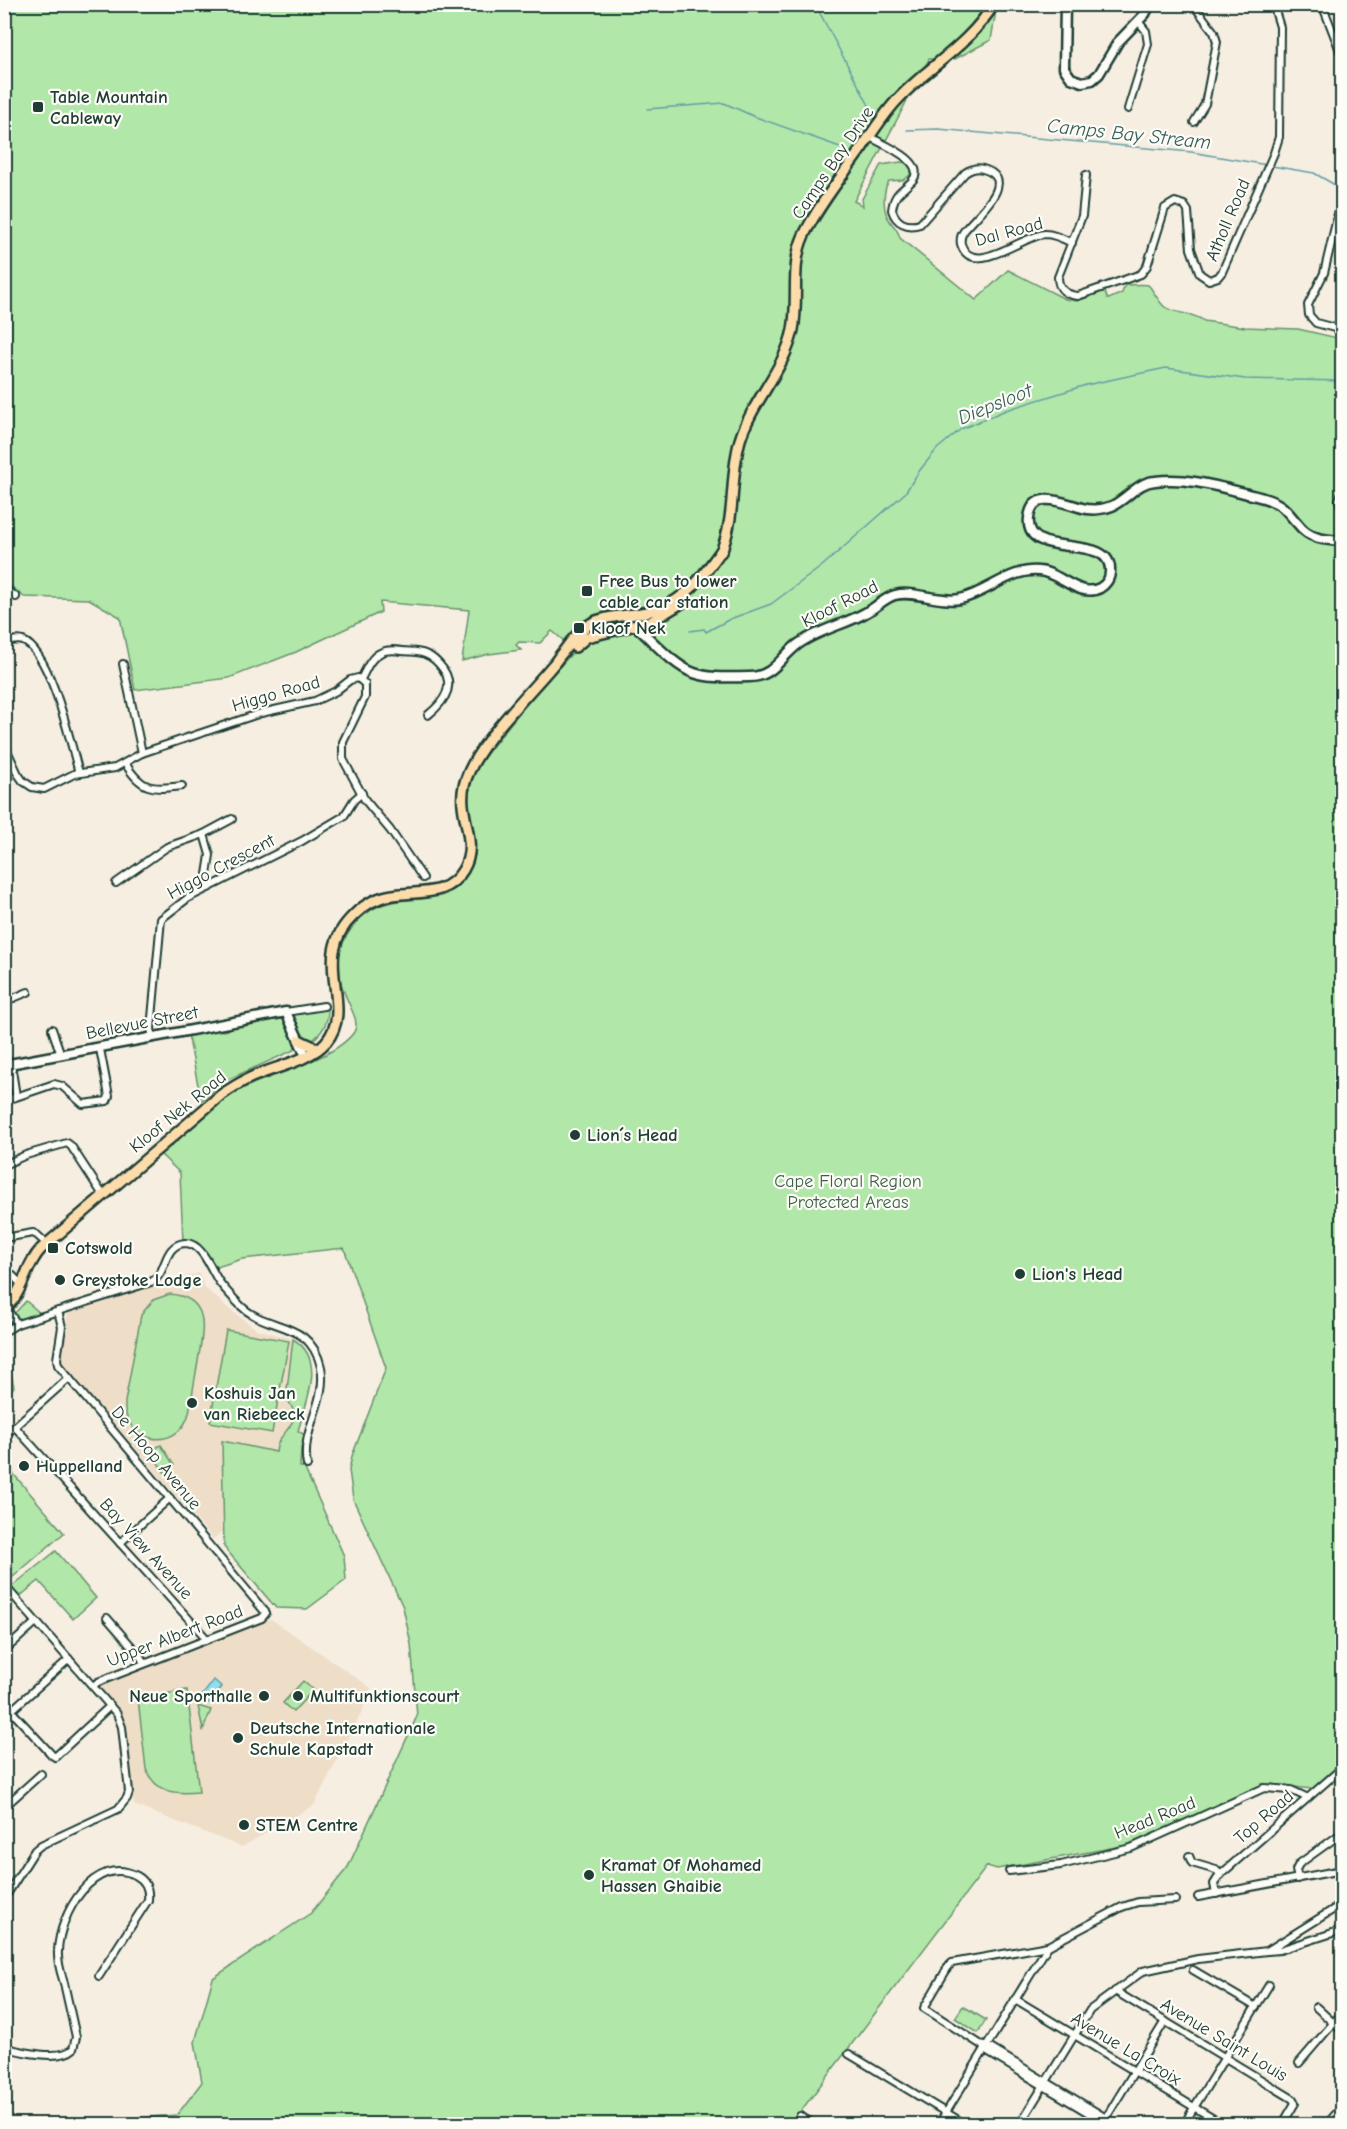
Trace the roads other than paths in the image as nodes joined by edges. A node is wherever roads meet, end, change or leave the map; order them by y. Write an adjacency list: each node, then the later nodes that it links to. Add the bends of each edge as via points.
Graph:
1 (994, 4): 11 (main road, Camps Bay Drive, via 970,37 899,98)
2 (1065, 4): 7 (main road, via 1064,68 1071,78 1082,82 1096,77 1118,42)
3 (1150, 4): 7 (main road)
4 (1193, 4): 10 (street, via 1217,42 1205,104)
5 (1273, 4): 14 (street, Atholl Road, via 1280,27 1280,130 1274,153 1222,272 1215,279 1205,279 1199,271 1190,242 1188,211 1178,202 1165,208 1147,266 1137,276 1078,296 1066,293 1058,280)
6 (1322, 4): 8 (street)
7 (1138, 21): 9 (street, via 1146,31 1148,44)
8 (1342, 56)
9 (1128, 110)
10 (1194, 122)
11 (870, 137): 14 (street, Dal Road, via 910,159 916,168 912,181 894,199 892,210 900,223 920,224 966,173 981,169 996,178 998,189 963,231 961,244 967,255 987,257 1043,234); 19 (main road, Camps Bay Drive, via 815,216 800,245 790,342 740,441 732,518)
12 (1086, 175): 14 (street, Atholl Road, via 1084,208)
13 (1342, 197): 15 (street, via 1324,273 1308,305 1316,323)
14 (1072, 243)
15 (1342, 330)
16 (1342, 492): 17 (street)
17 (1342, 511)
18 (1342, 541): 24 (main road, Kloof Road, via 1310,536 1285,509 1267,500 1194,481 1154,481 1106,508 1086,509 1050,499 1032,509 1029,525 1039,540 1094,550 1106,558 1110,576 1095,590 1083,590 1054,574 1036,570 956,599 896,595 865,614 804,641 770,672 753,677 690,672)
19 (723, 548): 22 (main road, Camps Bay Drive, via 701,579 682,596 658,609); 24 (main road, Camps Bay Drive, via 711,574 693,595 657,618)
20 (4, 588): 21 (street)
21 (16, 597)
22 (617, 618): 23 (main road, Camps Bay Drive); 24 (main road); 25 (main road)
23 (597, 621): 26 (main road, via 598,628); 29 (main road, Kloof Nek Road, via 582,631)
24 (636, 626): 25 (main road, Camps Bay Drive)
25 (617, 630): 26 (main road, Camps Bay Drive)
26 (605, 632): 29 (main road, Kloof Nek Road, via 582,640)
27 (4, 643): 35 (street, via 26,643 45,666)
28 (123, 664): 33 (street)
29 (555, 664): 51 (main road, Kloof Nek Road, via 509,716 468,775 462,797 470,849 457,878 432,892 396,894 375,900 343,927 332,957 337,1017 330,1036)
30 (361, 679): 31 (street, via 373,658 385,651 419,652 432,657 446,673 449,684 446,695); 33 (street, Higgo Road, via 352,678 321,699 261,712); 37 (street, via 365,697 345,737 342,754)
31 (428, 715)
32 (4, 744): 35 (street, Higgo Road, via 18,774 32,787 49,788)
33 (142, 753): 34 (street, Higgo Road)
34 (124, 763): 35 (street, Higgo Road); 36 (street, via 133,777 146,786)
35 (80, 773)
36 (182, 786)
37 (362, 794): 40 (street); 42 (street, Higgo Crescent, via 344,816)
38 (232, 819): 39 (street)
39 (204, 834): 41 (street, via 167,847); 42 (street, via 210,855)
40 (423, 878)
41 (116, 883)
42 (208, 888): 48 (street, Higgo Crescent, via 160,921)
43 (28, 992): 44 (street)
44 (4, 1002)
45 (324, 1006): 46 (street, Bellevue Street)
46 (286, 1012): 48 (main road, Bellevue Street); 49 (main road)
47 (52, 1029): 52 (street)
48 (153, 1038): 50 (main road, Bellevue Street)
49 (299, 1040): 51 (main road); 53 (main road)
50 (100, 1048): 52 (main road, Bellevue Street); 55 (street, via 107,1101 82,1104 57,1084)
51 (318, 1049): 53 (main road, Kloof Nek Road)
52 (62, 1055): 54 (main road, Bellevue Street)
53 (306, 1056): 58 (main road, Kloof Nek Road, via 228,1090)
54 (8, 1065): 55 (street)
55 (16, 1096): 56 (street)
56 (4, 1101)
57 (4, 1165): 58 (street, via 67,1143)
58 (103, 1195): 60 (main road, Kloof Nek Road)
59 (4, 1238): 60 (street, via 33,1233)
60 (46, 1244): 62 (main road, Kloof Nek Road, via 30,1263)
61 (4, 1267): 62 (street)
62 (22, 1285): 63 (main road, Kloof Nek Road)
63 (5, 1308): 65 (street)
64 (58, 1311): 65 (street); 67 (street, De Hoop Avenue, via 62,1327 57,1361); 70 (street, via 155,1281 171,1250 181,1244 193,1246 223,1287 248,1312 296,1331 315,1351 322,1378 305,1448)
65 (17, 1324): 66 (street)
66 (4, 1332)
67 (69, 1378): 68 (street); 71 (street, De Hoop Avenue)
68 (15, 1427): 69 (street); 72 (street, Bay View Avenue)
69 (4, 1436)
70 (307, 1465)
71 (170, 1498): 72 (street); 74 (street, De Hoop Avenue)
72 (120, 1543): 77 (street, Bay View Avenue)
73 (4, 1586): 76 (street)
74 (266, 1613): 77 (street, Upper Albert Road)
75 (107, 1618): 80 (street)
76 (36, 1622): 78 (street); 79 (street)
77 (207, 1639): 80 (street, Upper Albert Road)
78 (4, 1651)
79 (69, 1659): 81 (street); 84 (street)
80 (144, 1663): 81 (street, Upper Albert Road)
81 (93, 1686): 83 (street)
82 (4, 1703): 84 (street)
83 (110, 1706): 84 (street, via 55,1757); 100 (street, via 122,1723 127,1798 118,1809 37,1847)
84 (11, 1711): 85 (street)
85 (4, 1717)
86 (1342, 1768): 89 (street, Top Road)
87 (41, 1774): 90 (street)
88 (4, 1796): 90 (street)
89 (1308, 1798): 95 (street, Head Road, via 1291,1790 1264,1788 1131,1848 1061,1865); 96 (street, Top Road)
90 (11, 1803): 91 (street)
91 (4, 1807)
92 (1342, 1833): 97 (street, via 1299,1864)
93 (1189, 1856): 96 (street, via 1192,1863)
94 (1342, 1870): 97 (street)
95 (1009, 1871)
96 (1221, 1875): 98 (street, via 1215,1883)
97 (1298, 1879): 98 (street)
98 (1216, 1894): 99 (street)
99 (1198, 1897)
100 (4, 1899)
101 (1175, 1900): 104 (street, via 1122,1907)
102 (1342, 1904): 106 (street)
103 (1342, 1930): 106 (street)
104 (1048, 1946): 105 (street); 107 (street)
105 (1029, 1948): 107 (street); 121 (street, via 952,1963 924,2008)
106 (1267, 1951): 111 (street, via 1149,1968)
107 (1039, 1961): 112 (street)
108 (1193, 1970): 113 (street)
109 (99, 1976): 120 (street, via 148,1900 144,1882 123,1871 104,1873 83,1890 62,1928 58,1956 76,2037 73,2049 58,2056)
110 (1269, 1985): 113 (street)
111 (1115, 1991): 116 (street, Avenue Saint Louis); 119 (street, via 1092,2007)
112 (1015, 1999): 119 (street, Avenue La Croix); 121 (street)
113 (1256, 2007): 123 (street)
114 (1316, 2007): 117 (street)
115 (1342, 2013): 117 (street)
116 (1165, 2021): 123 (street, Avenue Saint Louis); 125 (street)
117 (1334, 2023): 118 (street); 124 (street)
118 (1342, 2031)
119 (1074, 2035): 125 (street, Avenue La Croix); 126 (street)
120 (4, 2047)
121 (985, 2047): 126 (street); 129 (street)
122 (849, 2054): 129 (street)
123 (1225, 2057): 127 (street); 139 (street, Avenue Saint Louis, via 1294,2100)
124 (1299, 2063)
125 (1134, 2072): 127 (street, Avenue La Croix); 131 (street)
126 (1045, 2084): 131 (street); 135 (street)
127 (1194, 2108): 137 (street); 138 (street, Avenue La Croix)
128 (1341, 2110): 140 (street)
129 (946, 2113): 133 (street); 134 (street)
130 (800, 2116): 132 (street)
131 (1105, 2122): 136 (street)
132 (814, 2124)
133 (939, 2124)
134 (965, 2124)
135 (1020, 2124)
136 (1116, 2124)
137 (1184, 2124)
138 (1222, 2124)
139 (1286, 2124)
140 (1327, 2124)

